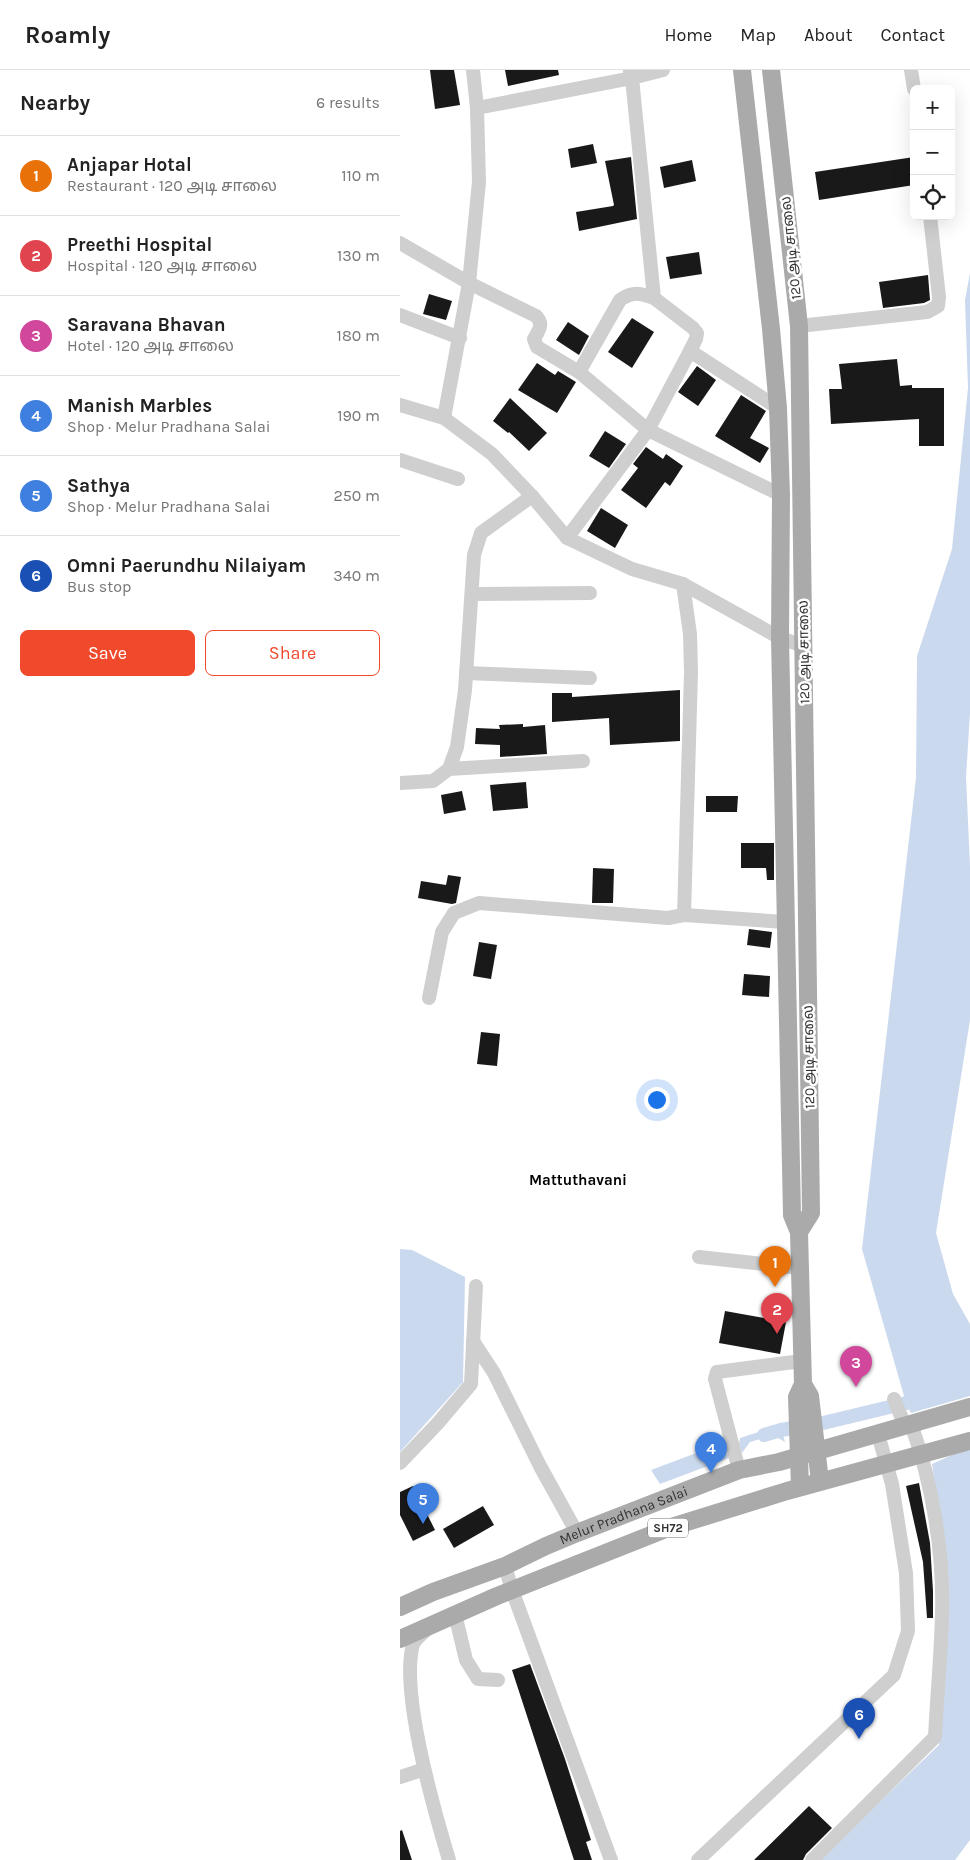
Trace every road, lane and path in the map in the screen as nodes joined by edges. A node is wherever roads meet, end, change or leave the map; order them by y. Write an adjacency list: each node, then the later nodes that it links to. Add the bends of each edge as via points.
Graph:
1 (473, 70): 8 (street)
2 (663, 70): 6 (street)
3 (742, 70): 19 (main road, 120 அடி சாலை)
4 (772, 70): 14 (main road, 120 அடி சாலை)
5 (911, 70): 7 (street)
6 (631, 74): 8 (street); 12 (street)
7 (913, 85)
8 (477, 108): 11 (street, via 479,182)
9 (930, 220): 14 (street, via 940,297 938,306 927,312)
10 (400, 243): 11 (street)
11 (470, 283): 15 (street); 17 (street, via 536,316 541,326 534,339 537,347)
12 (654, 298): 16 (street, via 697,333); 17 (street, via 638,292 620,300)
13 (400, 315): 15 (street)
14 (799, 326): 31 (main road, 120 அடி சாலை)
15 (460, 338): 20 (street)
16 (690, 351): 19 (street); 21 (street)
17 (578, 372): 21 (street)
18 (400, 405): 20 (street)
19 (778, 408): 24 (main road, 120 அடி சாலை)
20 (444, 418): 25 (street, via 492,454)
21 (648, 430): 24 (street); 26 (street)
22 (400, 460): 23 (street)
23 (458, 479)
24 (780, 495): 30 (main road, 120 அடி சாலை)
25 (532, 496): 26 (street); 29 (street, via 481,533 474,556)
26 (567, 538): 27 (street, via 632,569)
27 (683, 584): 30 (street); 37 (street, via 692,672)
28 (590, 593): 29 (street)
29 (472, 594): 32 (street)
30 (780, 638): 31 (street); 38 (main road, 120 அடி சாலை)
31 (804, 646): 40 (main road, 120 அடி சாலை, via 811,1213)
32 (466, 673): 33 (street); 35 (street, via 457,747)
33 (590, 678)
34 (583, 761): 35 (street)
35 (449, 769): 36 (street, via 432,781)
36 (400, 783)
37 (684, 915): 38 (street); 39 (street, via 668,918 479,904 454,913 442,932)
38 (786, 922): 40 (main road, 120 அடி சாலை, via 792,1215)
39 (429, 998)
40 (799, 1232): 42 (main road, 120 அடி சாலை)
41 (699, 1257): 42 (street)
42 (800, 1268): 45 (main road, 120 அடி சாலை)
43 (476, 1286): 44 (street)
44 (473, 1341): 56 (street, via 471,1384); 60 (street, via 494,1373)
45 (802, 1361): 48 (main road, 120 அடி சாலை, via 803,1384 797,1397); 57 (street, via 717,1372 715,1379)
46 (894, 1399): 49 (street)
47 (970, 1407): 49 (main road, Melur Pradhana Salai / SH72)
48 (805, 1422): 52 (main road, 120 அடி சாலை); 54 (main road, 120 அடி சாலை)
49 (905, 1422): 50 (main road, Melur Pradhana Salai / SH72); 53 (street)
50 (878, 1434): 52 (main road, Melur Pradhana Salai / SH72); 55 (street)
51 (970, 1440): 53 (main road, Melur Pradhana Salai / SH72)
52 (817, 1452): 54 (main road, Melur Pradhana Salai / SH72); 58 (main road, 120 அடி சாலை)
53 (922, 1453): 55 (main road, Melur Pradhana Salai / SH72); 74 (street, via 938,1530 942,1613 935,1737)
54 (799, 1456): 57 (main road, Melur Pradhana Salai / SH72, via 779,1462); 59 (main road, 120 அடி சாலை)
55 (887, 1462): 58 (main road, Melur Pradhana Salai / SH72); 73 (street, via 906,1583 908,1631 894,1675)
56 (400, 1463)
57 (737, 1464): 60 (main road, Melur Pradhana Salai / SH72)
58 (820, 1482): 59 (main road, Melur Pradhana Salai / SH72)
59 (800, 1487): 62 (main road, Melur Pradhana Salai / SH72, via 672,1527)
60 (577, 1533): 61 (main road, Melur Pradhana Salai / SH72)
61 (505, 1566): 62 (street); 63 (main road, Melur Pradhana Salai / SH72)
62 (512, 1590): 64 (main road, Melur Pradhana Salai / SH72); 72 (street)
63 (400, 1606)
64 (455, 1614): 65 (main road, Melur Pradhana Salai / SH72); 67 (street, via 466,1660 478,1679)
65 (430, 1625): 66 (main road, Melur Pradhana Salai / SH72); 68 (street, via 413,1643)
66 (400, 1639)
67 (498, 1680)
68 (404, 1698): 69 (street)
69 (422, 1770): 70 (street); 71 (street)
70 (400, 1777)
71 (449, 1860)
72 (611, 1860)
73 (698, 1860)
74 (812, 1860)

